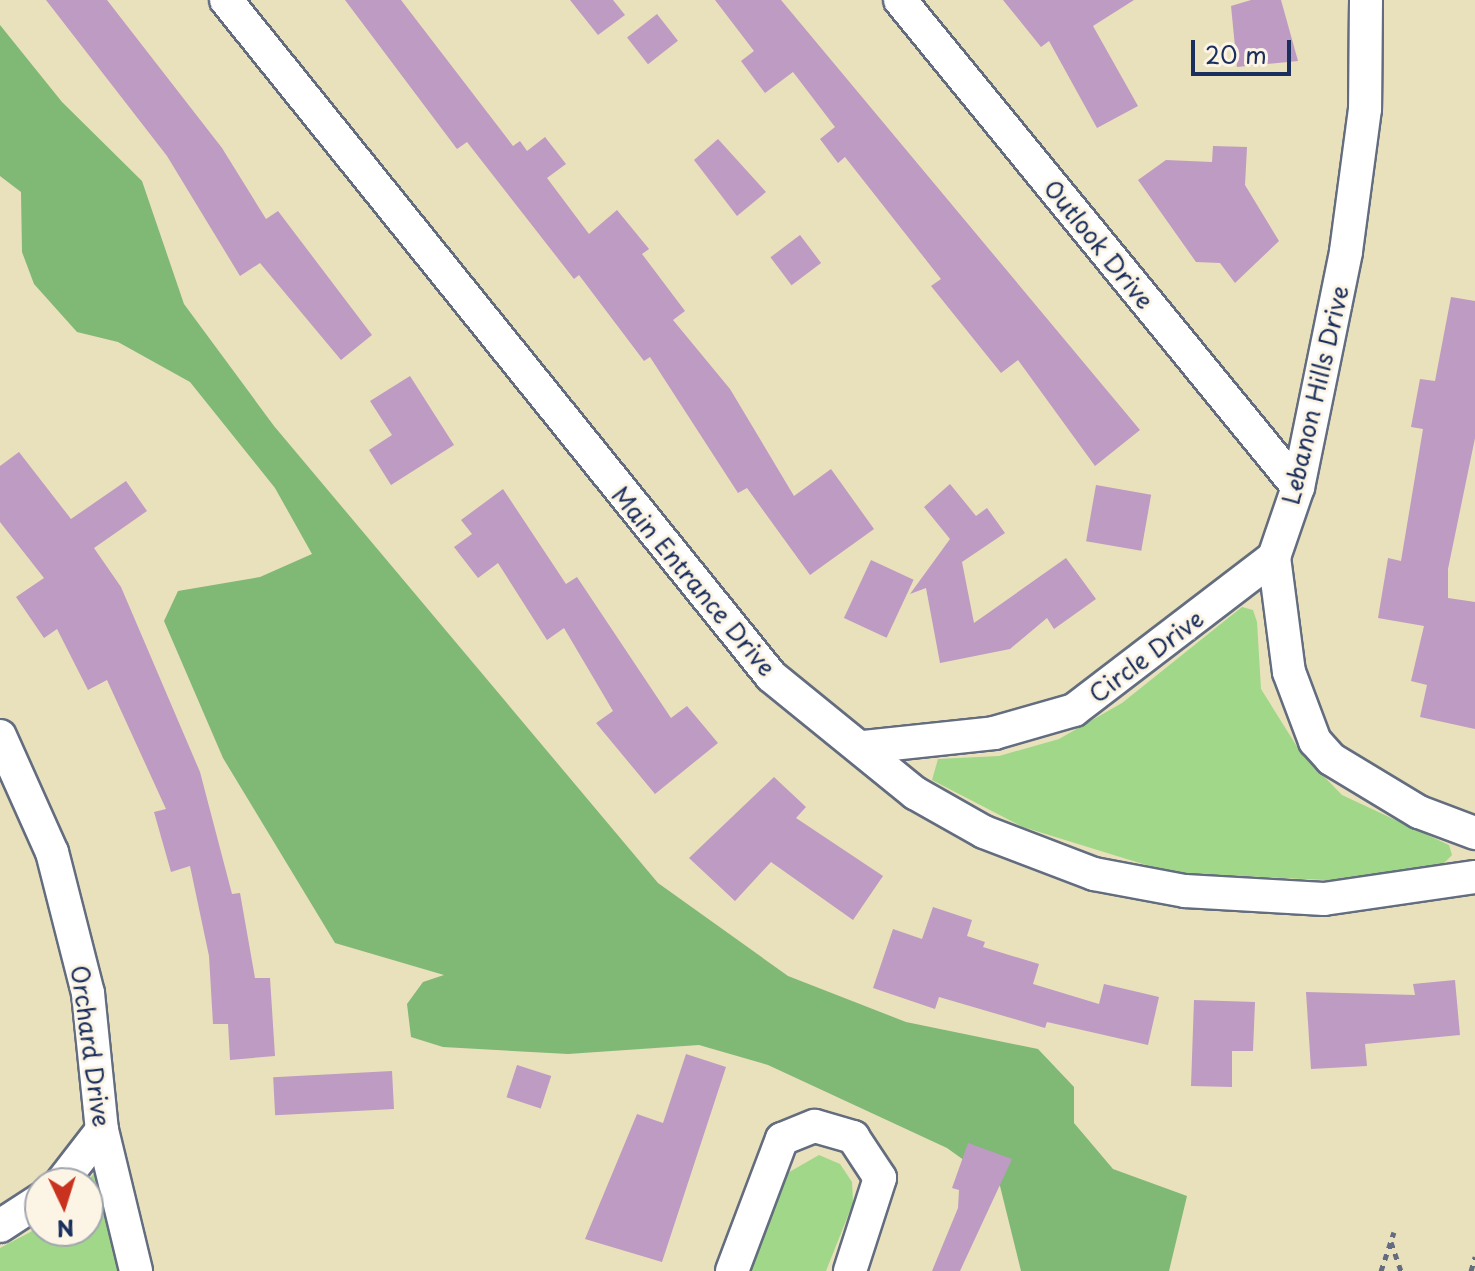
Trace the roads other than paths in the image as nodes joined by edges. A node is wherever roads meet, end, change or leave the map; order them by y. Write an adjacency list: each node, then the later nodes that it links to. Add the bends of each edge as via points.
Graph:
1 (226, 0): 7 (street, Main Entrance Drive, via 771,676)
2 (900, 0): 4 (street, Outlook Drive)
3 (1366, 0): 4 (street, Lebanon Hills Drive, via 1365,109 1348,238)
4 (1298, 487): 5 (street, Lebanon Hills Drive)
5 (1274, 557): 7 (street, Circle Drive, via 1074,710 994,733); 8 (street, Lebanon Hills Drive, via 1289,672 1315,741 1331,759 1419,812)
6 (0, 736): 10 (street, Orchard Drive, via 52,852 88,993)
7 (864, 747): 9 (street, Main Entrance Drive, via 915,793 984,832 1094,874 1185,891 1324,899)
8 (1475, 833)
9 (1475, 877)
10 (102, 1130): 11 (street); 14 (street, Orchard Drive)
11 (73, 1167)
12 (24, 1210): 13 (street)
13 (0, 1226)
14 (136, 1271)
15 (732, 1271): 16 (street, via 782,1139 815,1126 853,1137 880,1178)
16 (850, 1271)

